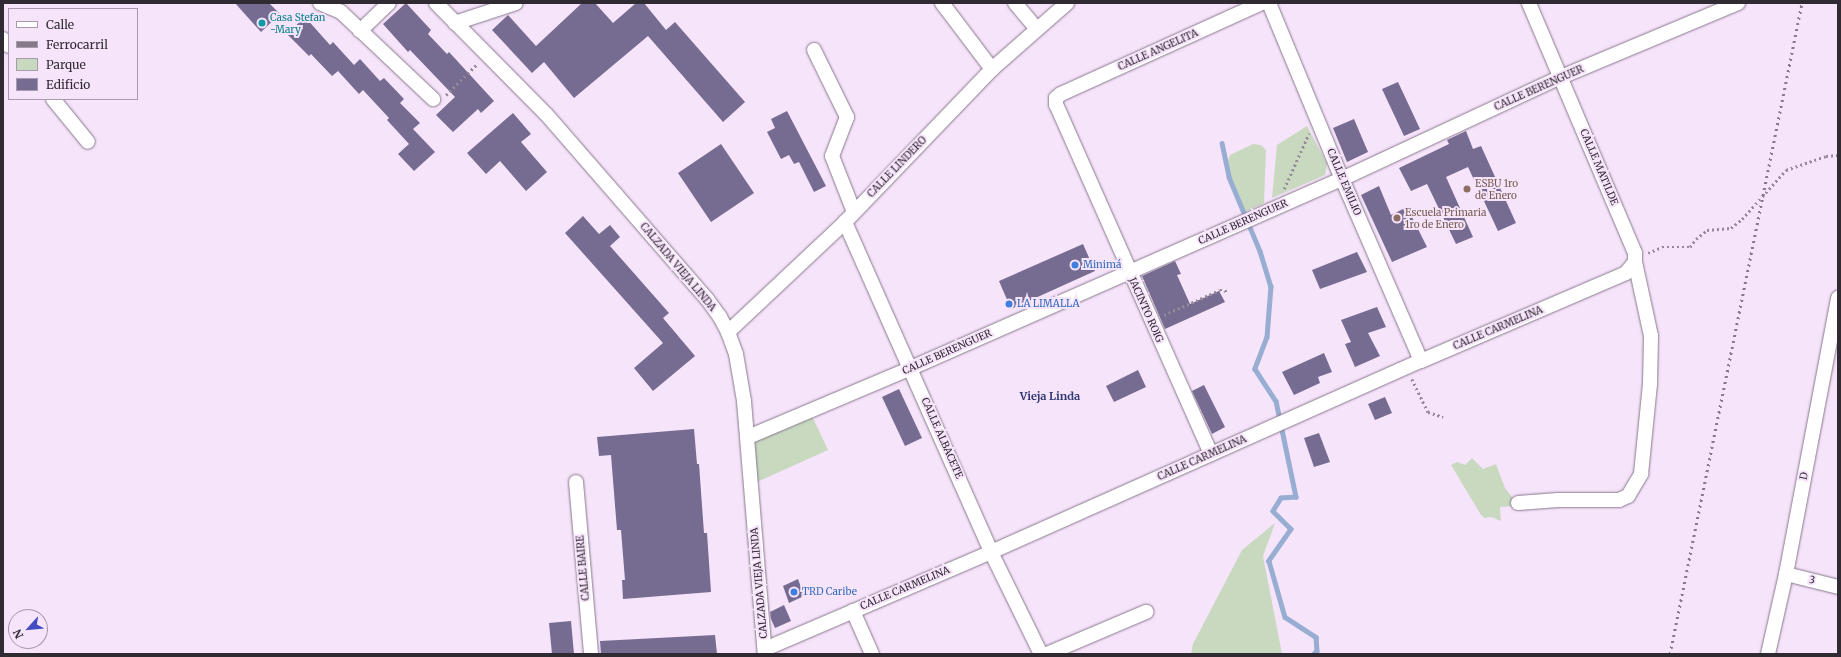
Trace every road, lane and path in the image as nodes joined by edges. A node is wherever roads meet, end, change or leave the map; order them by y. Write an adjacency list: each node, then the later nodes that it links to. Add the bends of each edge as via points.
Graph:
1 (320, 3): 14 (street, via 341,12)
2 (389, 3): 14 (street)
3 (436, 3): 12 (street, CALZADA VIEJA LINDA)
4 (516, 3): 12 (street)
5 (942, 3): 17 (street)
6 (1015, 3): 13 (street)
7 (1067, 3): 13 (street, CALLE LINDERO)
8 (1262, 3): 19 (street, CALLE ANGELITA)
9 (1270, 3): 25 (street, CALLE EMILIO)
10 (1530, 3): 18 (street, CALLE MATILDE)
11 (1738, 3): 18 (street, CALLE BERENGUER)
12 (455, 23): 16 (street, CALZADA VIEJA LINDA)
13 (1037, 29): 17 (street, CALLE LINDERO)
14 (360, 30): 20 (street)
15 (814, 50): 27 (street, CALLE ALBACETE, via 847,117 832,156)
16 (487, 55): 20 (path, via 438,103); 33 (street, CALZADA VIEJA LINDA, via 546,114 707,299)
17 (992, 69): 27 (street, CALLE LINDERO)
18 (1561, 77): 25 (street, CALLE BERENGUER); 28 (street, CALLE MATILDE)
19 (1056, 98): 29 (street, JACINTO ROIG, via 1056,105)
20 (433, 99)
21 (53, 100): 23 (street)
22 (1310, 131): 26 (path)
23 (88, 142)
24 (1838, 155): 28 (path, via 1826,156 1786,170 1731,228 1707,230 1690,247 1662,248)
25 (1342, 179): 26 (street, CALLE BERENGUER); 34 (street, CALLE EMILIO)
26 (1278, 206): 29 (street, CALLE BERENGUER)
27 (850, 217): 33 (street, CALLE LINDERO); 36 (street, CALLE ALBACETE)
28 (1636, 259): 34 (street, CALLE CARMELINA, via 1626,273); 41 (street, CALLE MATILDE, via 1651,336 1650,384 1641,474 1628,496 1619,500)
29 (1129, 272): 32 (street, JACINTO ROIG); 36 (street, CALLE BERENGUER)
30 (1227, 293): 32 (path, via 1220,290)
31 (1838, 298): 43 (street, D)
32 (1151, 321): 39 (street, JACINTO ROIG)
33 (728, 332): 38 (street, CALZADA VIEJA LINDA, via 740,372)
34 (1421, 361): 35 (street, CALLE CARMELINA)
35 (1406, 367): 37 (path, via 1428,412); 39 (street, CALLE CARMELINA)
36 (911, 368): 38 (street, CALLE BERENGUER); 42 (street, CALLE ALBACETE)
37 (1443, 417)
38 (748, 437): 47 (street, CALZADA VIEJA LINDA)
39 (1211, 454): 42 (street, CALLE CARMELINA)
40 (576, 482): 48 (street, CALLE BAIRE)
41 (1518, 503)
42 (991, 552): 45 (street, CALLE CARMELINA); 50 (street, CALLE ALBACETE)
43 (1786, 574): 44 (street, 3); 52 (street, D)
44 (1838, 587)
45 (853, 611): 47 (street, CALLE CARMELINA); 49 (street)
46 (1146, 612): 51 (street)
47 (765, 652)
48 (591, 654)
49 (872, 654)
50 (1040, 654)
51 (1047, 654)
52 (1768, 654)

